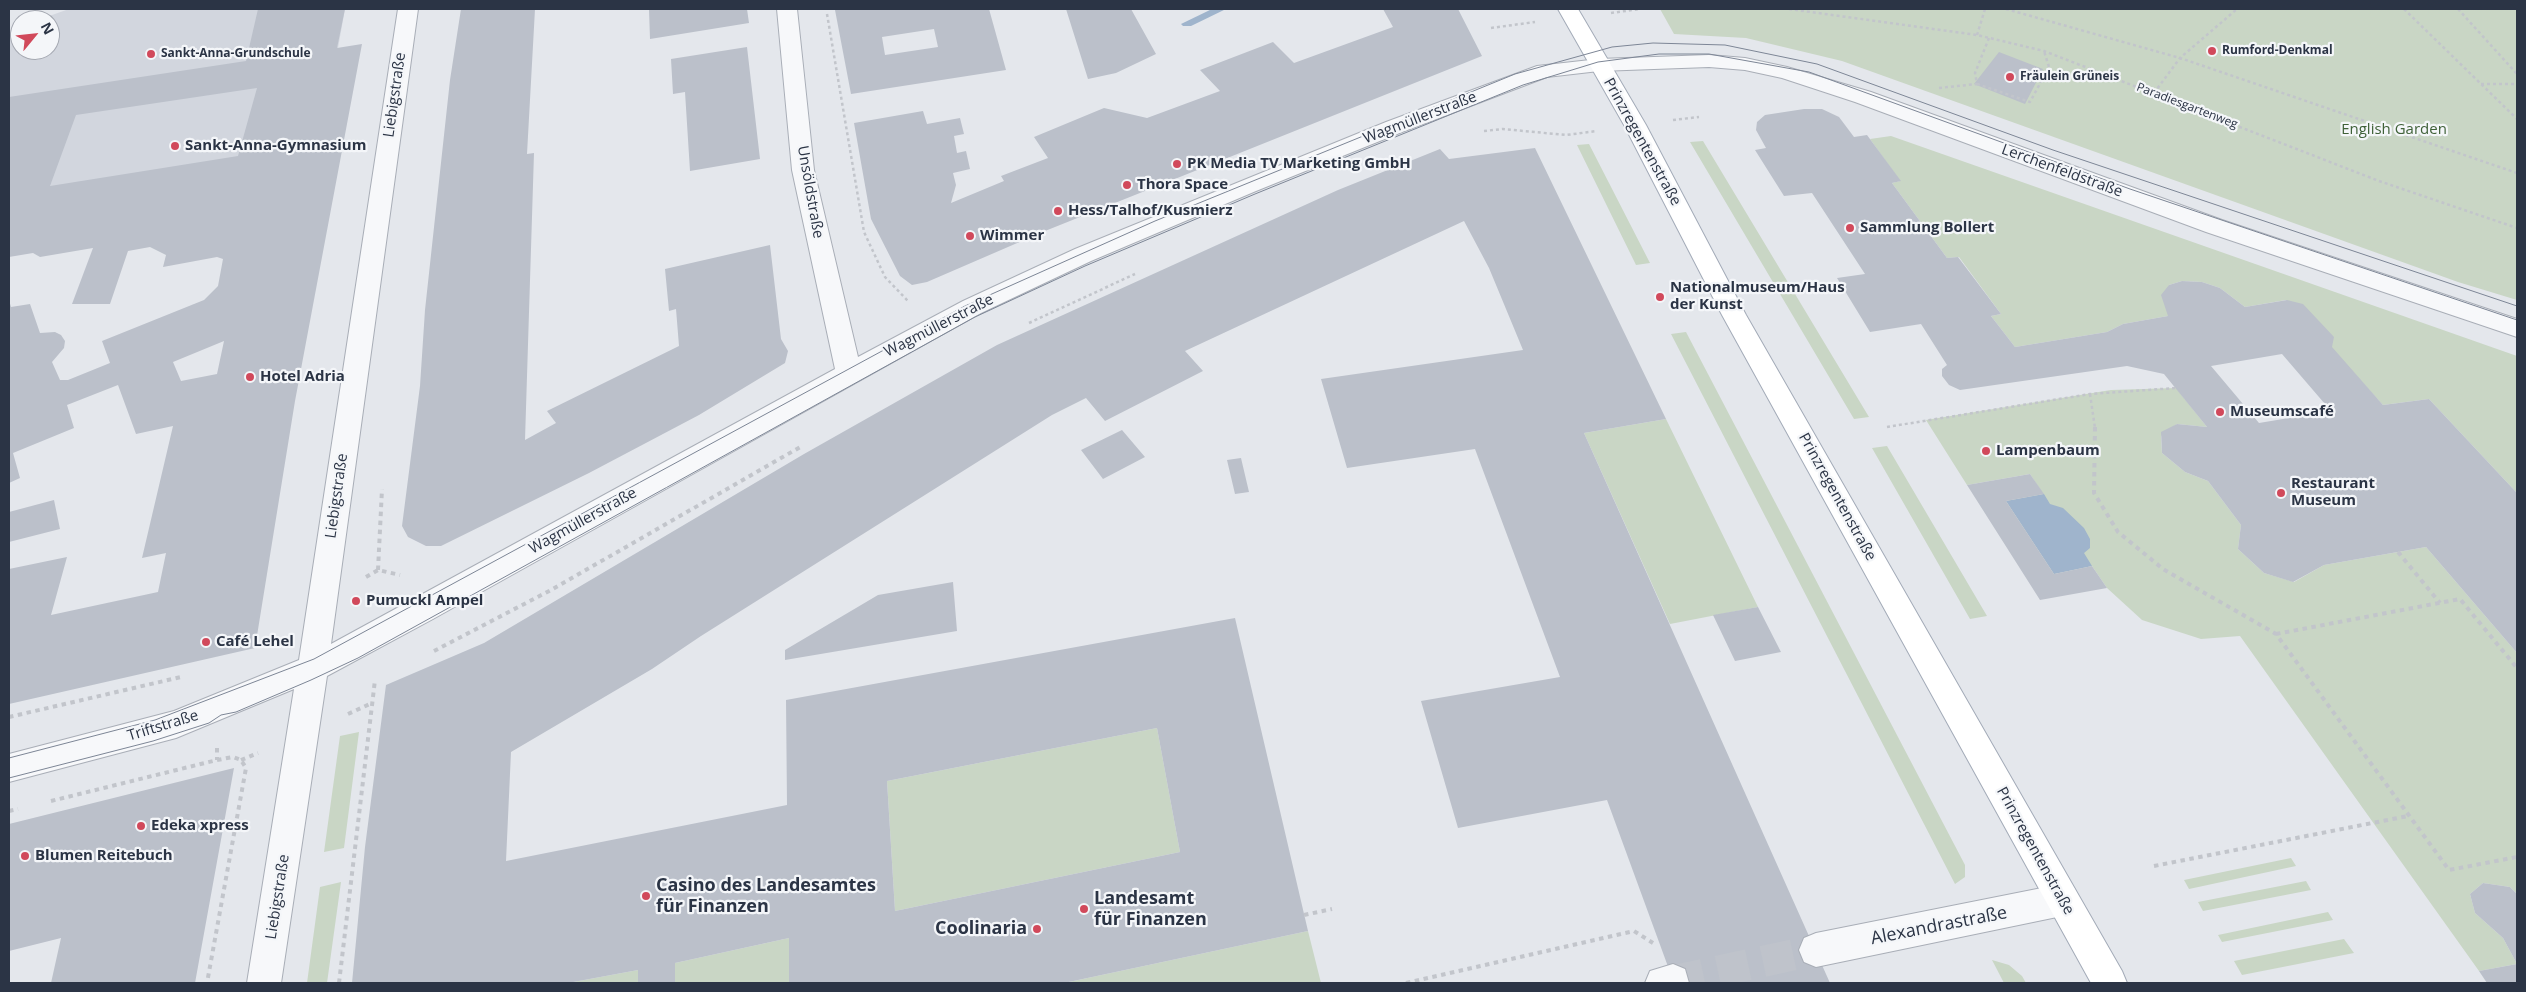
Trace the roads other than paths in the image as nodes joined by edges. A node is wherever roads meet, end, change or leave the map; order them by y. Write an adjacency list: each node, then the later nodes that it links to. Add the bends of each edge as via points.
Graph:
1 (408, 9): 7 (street, Liebigstraße)
2 (787, 9): 6 (street, Unsöldstraße, via 803,170)
3 (1568, 9): 4 (main road, Prinzregentenstraße)
4 (1600, 65): 5 (street, Lerchenfeldstraße, via 1728,62 1812,80 2205,223); 6 (street, Wagmüllerstraße, via 1544,71 1248,186 1022,284); 9 (main road, Prinzregentenstraße, via 1635,125 1734,315)
5 (2517, 328)
6 (849, 373): 7 (street, Wagmüllerstraße)
7 (313, 668): 8 (street, Triftstraße, via 176,724); 11 (street, Liebigstraße)
8 (9, 768)
9 (2062, 900): 10 (street, Alexandrastraße); 12 (main road, Prinzregentenstraße)
10 (1816, 950)
11 (264, 983)
12 (2110, 983)

